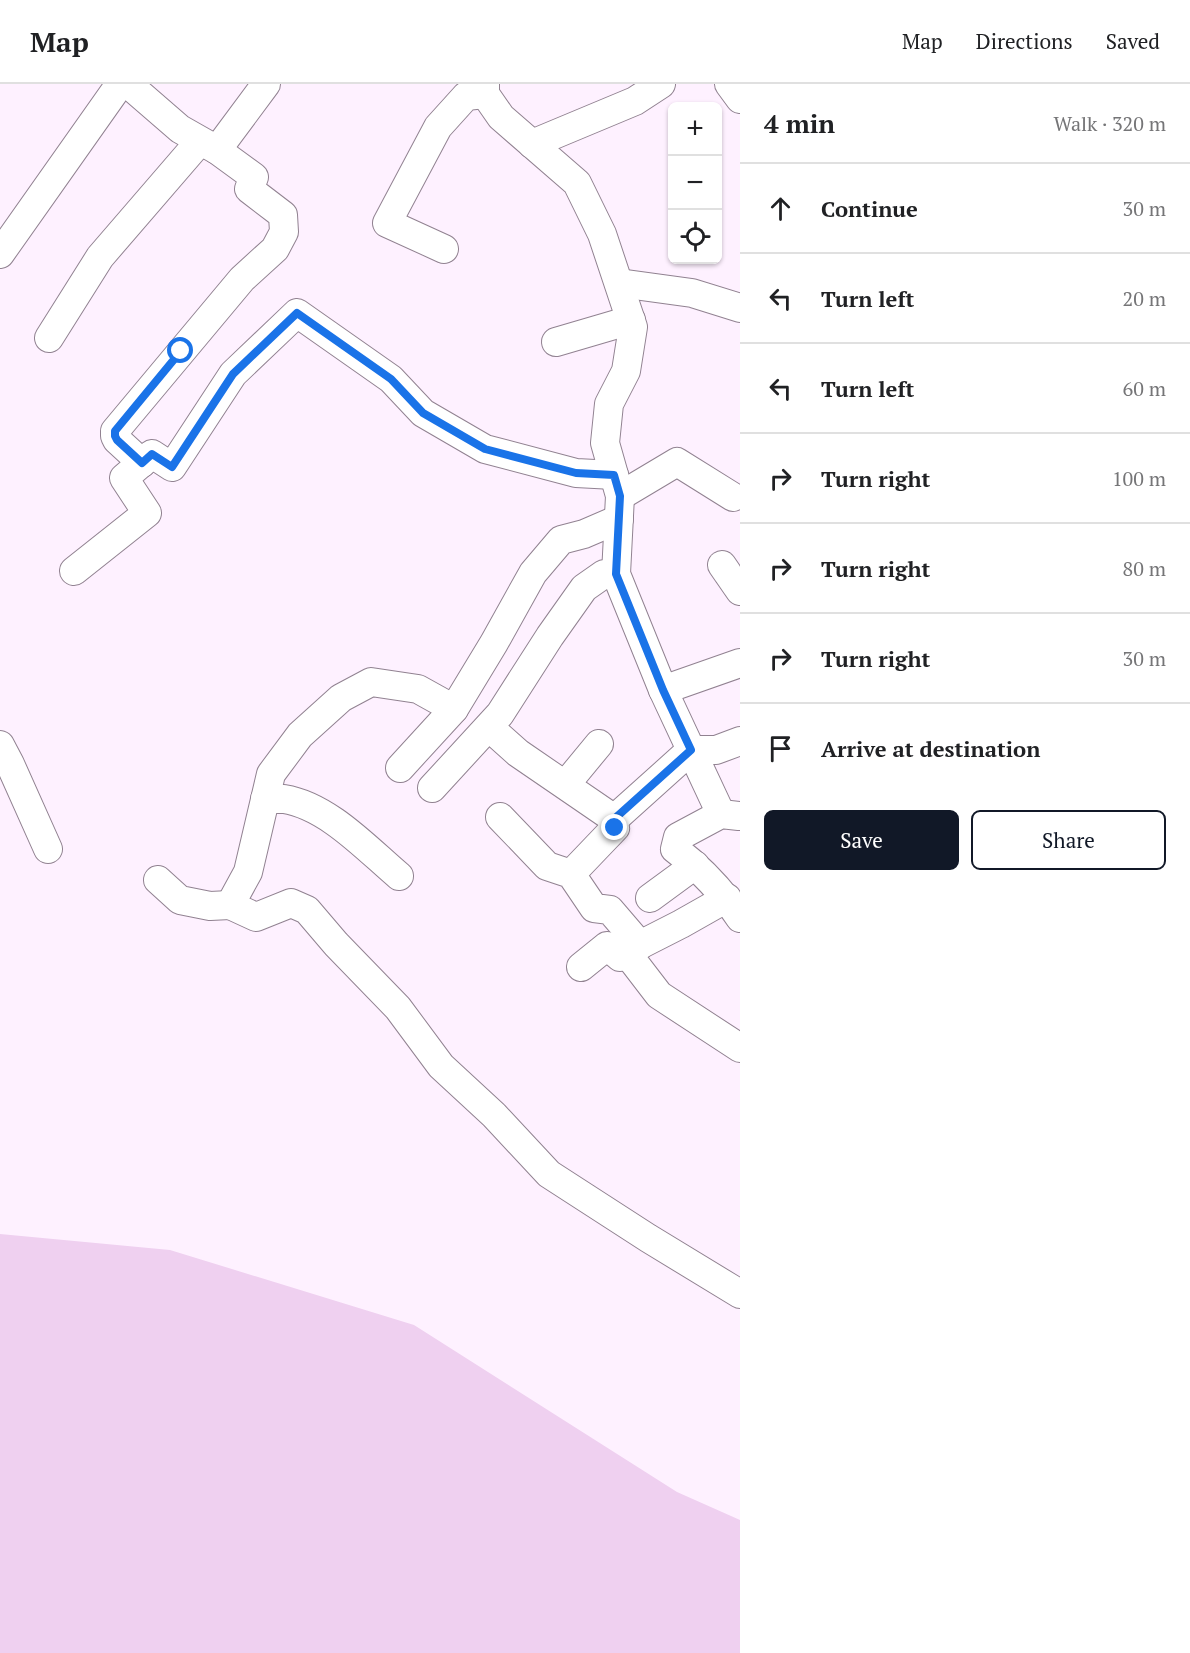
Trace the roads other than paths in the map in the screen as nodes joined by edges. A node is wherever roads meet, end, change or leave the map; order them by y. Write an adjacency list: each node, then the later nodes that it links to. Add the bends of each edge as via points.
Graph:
1 (120, 84): 11 (street)
2 (266, 84): 9 (street)
3 (661, 84): 8 (street, via 635,101)
4 (729, 84): 7 (street)
5 (142, 89): 9 (street, via 180,129)
6 (485, 89): 8 (street, via 501,117); 10 (street, via 466,96 438,127 387,223)
7 (740, 99)
8 (532, 144): 12 (street, via 577,183 602,234)
9 (209, 145): 15 (street, via 100,257); 17 (street, via 254,177 249,189 283,215 284,232 275,249 242,279 115,431 117,440)
10 (444, 249)
11 (0, 254)
12 (619, 283): 13 (street, via 692,293); 14 (street)
13 (740, 308)
14 (631, 320): 16 (street); 18 (street, via 626,371 609,404 605,443)
15 (49, 338)
16 (556, 342)
17 (142, 463): 18 (street, via 152,454 172,467 233,374 297,313 391,379 423,413 485,449 576,473); 21 (street, via 124,478 147,513)
18 (617, 497): 19 (street, via 677,462); 22 (street); 26 (street, via 585,534 561,540 534,573)
19 (733, 498)
20 (722, 565): 23 (street)
21 (74, 571)
22 (616, 574): 25 (street); 27 (street, via 604,574 584,588)
23 (740, 591)
24 (740, 663): 25 (street)
25 (663, 690): 30 (street)
26 (454, 709): 31 (street); 34 (street, via 418,689 371,682 341,698 300,735 271,774)
27 (489, 727): 32 (street, via 518,753); 33 (street)
28 (599, 744): 32 (street)
29 (0, 745): 38 (street)
30 (722, 750): 35 (street); 37 (street)
31 (399, 768)
32 (566, 784): 37 (street)
33 (432, 788)
34 (265, 799): 41 (street, via 304,805 335,822); 44 (street, via 248,872)
35 (731, 815): 39 (street, via 678,837 675,849)
36 (500, 817): 40 (street, via 547,866)
37 (612, 821): 40 (street, via 615,828)
38 (48, 849)
39 (695, 865): 43 (street); 45 (street)
40 (571, 874): 46 (street, via 594,908 610,910)
41 (399, 876)
42 (158, 880): 44 (street, via 180,900)
43 (650, 898)
44 (230, 905): 49 (street, via 256,917 291,903 307,910 398,1008 441,1066 549,1174)
45 (733, 908): 46 (street, via 681,924)
46 (633, 949): 47 (street, via 620,957 607,946); 48 (street, via 659,995)
47 (581, 967)
48 (740, 1048)
49 (740, 1294)

